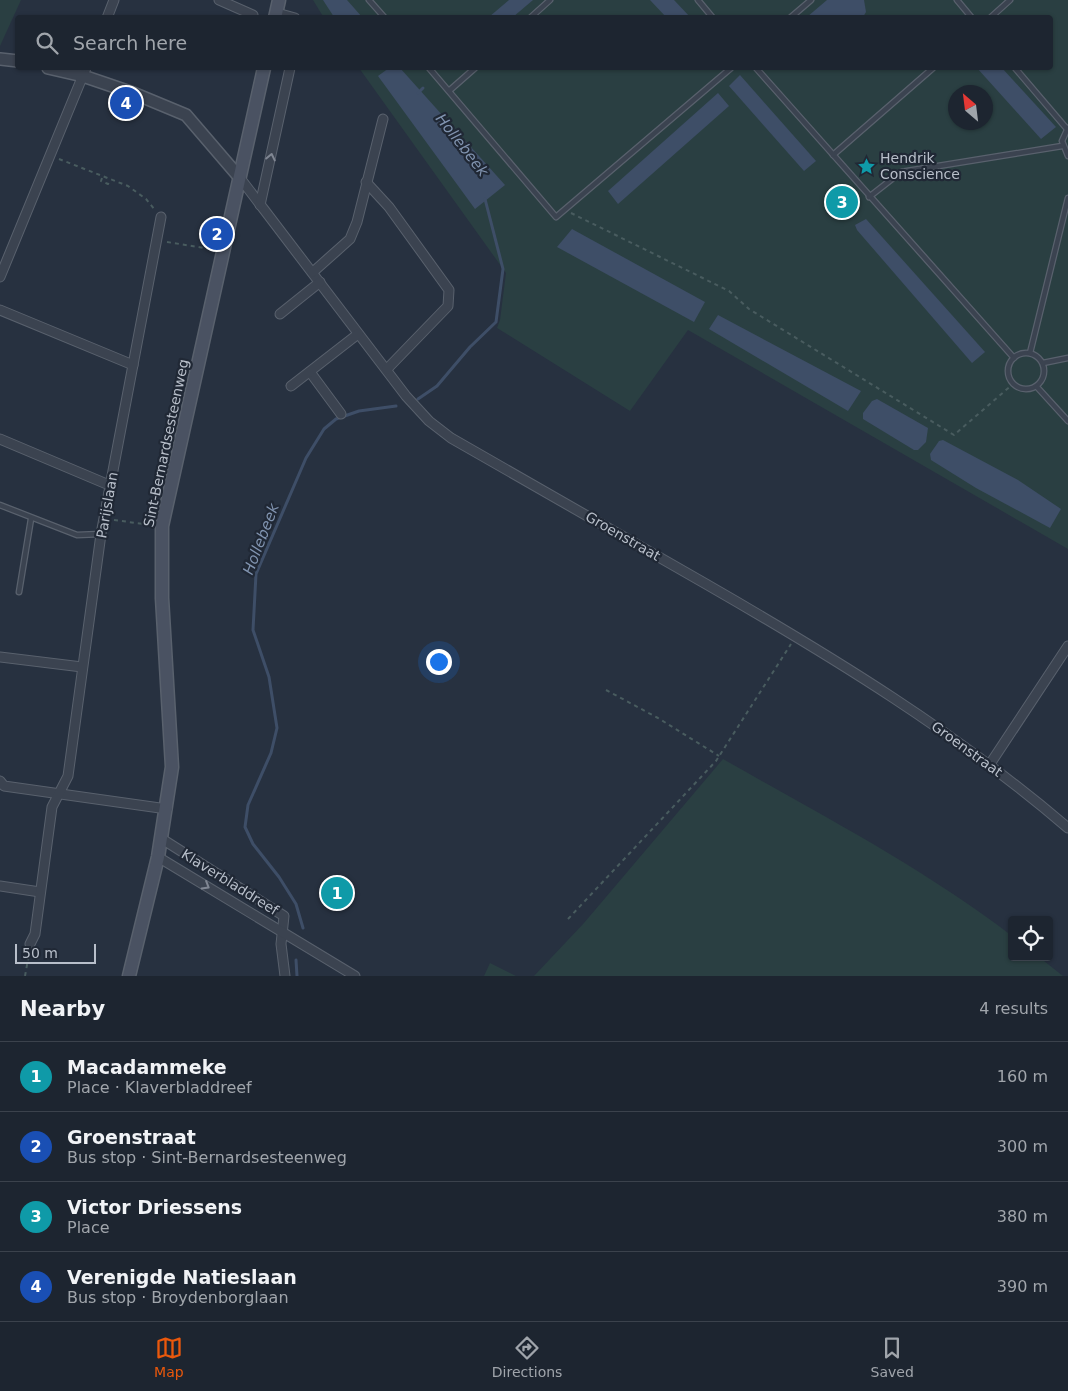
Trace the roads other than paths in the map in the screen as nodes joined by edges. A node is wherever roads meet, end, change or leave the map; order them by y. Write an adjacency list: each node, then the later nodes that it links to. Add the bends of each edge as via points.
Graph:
1 (114, 0): 10 (street)
2 (220, 0): 11 (street)
3 (279, 0): 12 (main road)
4 (369, 0): 13 (lane)
5 (550, 0): 14 (lane)
6 (698, 0): 15 (lane)
7 (810, 0): 16 (lane)
8 (957, 0): 17 (lane)
9 (1010, 0): 18 (lane)
10 (108, 15)
11 (253, 15)
12 (276, 15)
13 (382, 15)
14 (533, 15)
15 (710, 15)
16 (793, 15)
17 (970, 15)
18 (993, 15)
19 (0, 59): 20 (street)
20 (15, 61)
21 (66, 70): 30 (street)
22 (264, 70): 37 (main road, Sint-Bernardsesteenweg)
23 (290, 70): 41 (street, one-way to 23)
24 (432, 70): 31 (lane)
25 (473, 70): 31 (lane)
26 (729, 70): 31 (lane, via 556,217)
27 (758, 70): 35 (lane)
28 (931, 70): 35 (lane)
29 (1017, 70): 33 (lane)
30 (84, 72): 37 (street, via 186,115); 44 (street)
31 (450, 90)
32 (383, 118): 38 (street)
33 (1068, 128): 34 (lane)
34 (1062, 146): 36 (lane); 39 (lane, via 901,172)
35 (833, 155): 39 (lane)
36 (1068, 156)
37 (240, 178): 41 (street, Groenstraat); 72 (main road, Sint-Bernardsesteenweg, via 162,526 162,598 172,767)
38 (366, 182): 43 (street, via 350,239); 54 (street, via 389,207 449,290 448,306)
39 (869, 197): 50 (lane)
40 (1068, 198): 49 (lane)
41 (260, 205): 43 (street, Groenstraat)
42 (161, 217): 53 (street, Parijslaan)
43 (313, 272): 45 (street, Groenstraat)
44 (0, 277)
45 (320, 282): 47 (street); 48 (street, Groenstraat)
46 (0, 310): 53 (street)
47 (280, 314)
48 (358, 334): 54 (street, Groenstraat); 55 (street)
49 (1030, 353): 50 (lane); 52 (lane)
50 (1014, 358): 57 (lane, via 1008,368 1013,384 1025,390)
51 (1068, 358): 52 (lane)
52 (1043, 363): 57 (lane, via 1045,375)
53 (133, 365): 61 (street, Parijslaan)
54 (386, 369): 69 (street, Groenstraat, via 428,421 451,438 796,636 907,706)
55 (310, 372): 56 (street); 58 (street)
56 (291, 386)
57 (1037, 387): 59 (lane)
58 (341, 414)
59 (1068, 421)
60 (0, 439): 61 (street)
61 (109, 485): 64 (street, Parijslaan)
62 (0, 505): 63 (lane)
63 (31, 519): 64 (lane, via 77,535); 65 (lane)
64 (101, 534): 68 (street, Parijslaan)
65 (19, 592)
66 (1068, 646): 69 (street)
67 (0, 657): 68 (street)
68 (82, 668): 71 (street, Parijslaan, via 68,776)
69 (990, 764): 73 (street, Groenstraat)
70 (0, 781): 71 (street, via 4,786)
71 (61, 793): 72 (street); 77 (street, Parijslaan, via 52,807)
72 (167, 810): 74 (main road, Sint-Bernardsesteenweg)
73 (1068, 828)
74 (162, 839): 75 (main road, Sint-Bernardsesteenweg); 78 (street, Klaverbladdreef, via 284,916)
75 (158, 857): 78 (street, Klaverbladdreef, one-way to 78); 80 (main road, Sint-Bernardsesteenweg)
76 (0, 886): 77 (street)
77 (40, 892): 79 (street, Parijslaan, via 35,934)
78 (283, 932): 81 (street, via 281,944); 82 (street, Klaverbladdreef)
79 (30, 944)
80 (129, 976)
81 (285, 976)
82 (355, 976)

